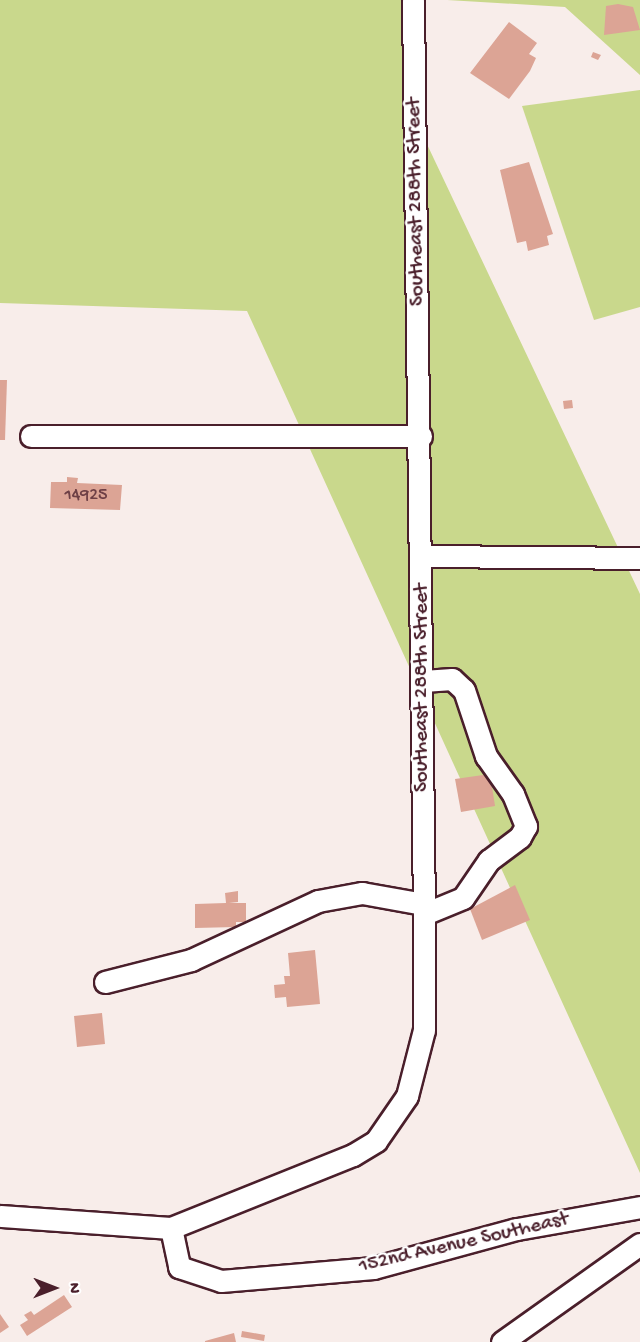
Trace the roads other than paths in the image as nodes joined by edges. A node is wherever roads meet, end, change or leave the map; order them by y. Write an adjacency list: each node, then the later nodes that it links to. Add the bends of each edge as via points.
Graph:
1 (413, 0): 3 (street, Southeast 288th Street)
2 (31, 436): 3 (street)
3 (421, 436): 4 (street, Southeast 288th Street)
4 (422, 556): 5 (street); 6 (street, Southeast 288th Street)
5 (640, 558)
6 (423, 681): 7 (street, Southeast 288th Street); 7 (street, via 452,679 465,690 486,756 513,794 526,826 520,837 489,860 463,898)
7 (424, 909): 8 (street, via 362,893 318,901 191,960); 11 (street, Southeast 288th Street, via 424,1030 416,1069 396,1119 376,1141 353,1155)
8 (105, 982)
9 (640, 1207): 11 (street, 152nd Avenue Southeast, via 517,1229 373,1268 221,1281 179,1267)
10 (0, 1216): 11 (street)
11 (171, 1228)
12 (640, 1244): 13 (street)
13 (508, 1339)

